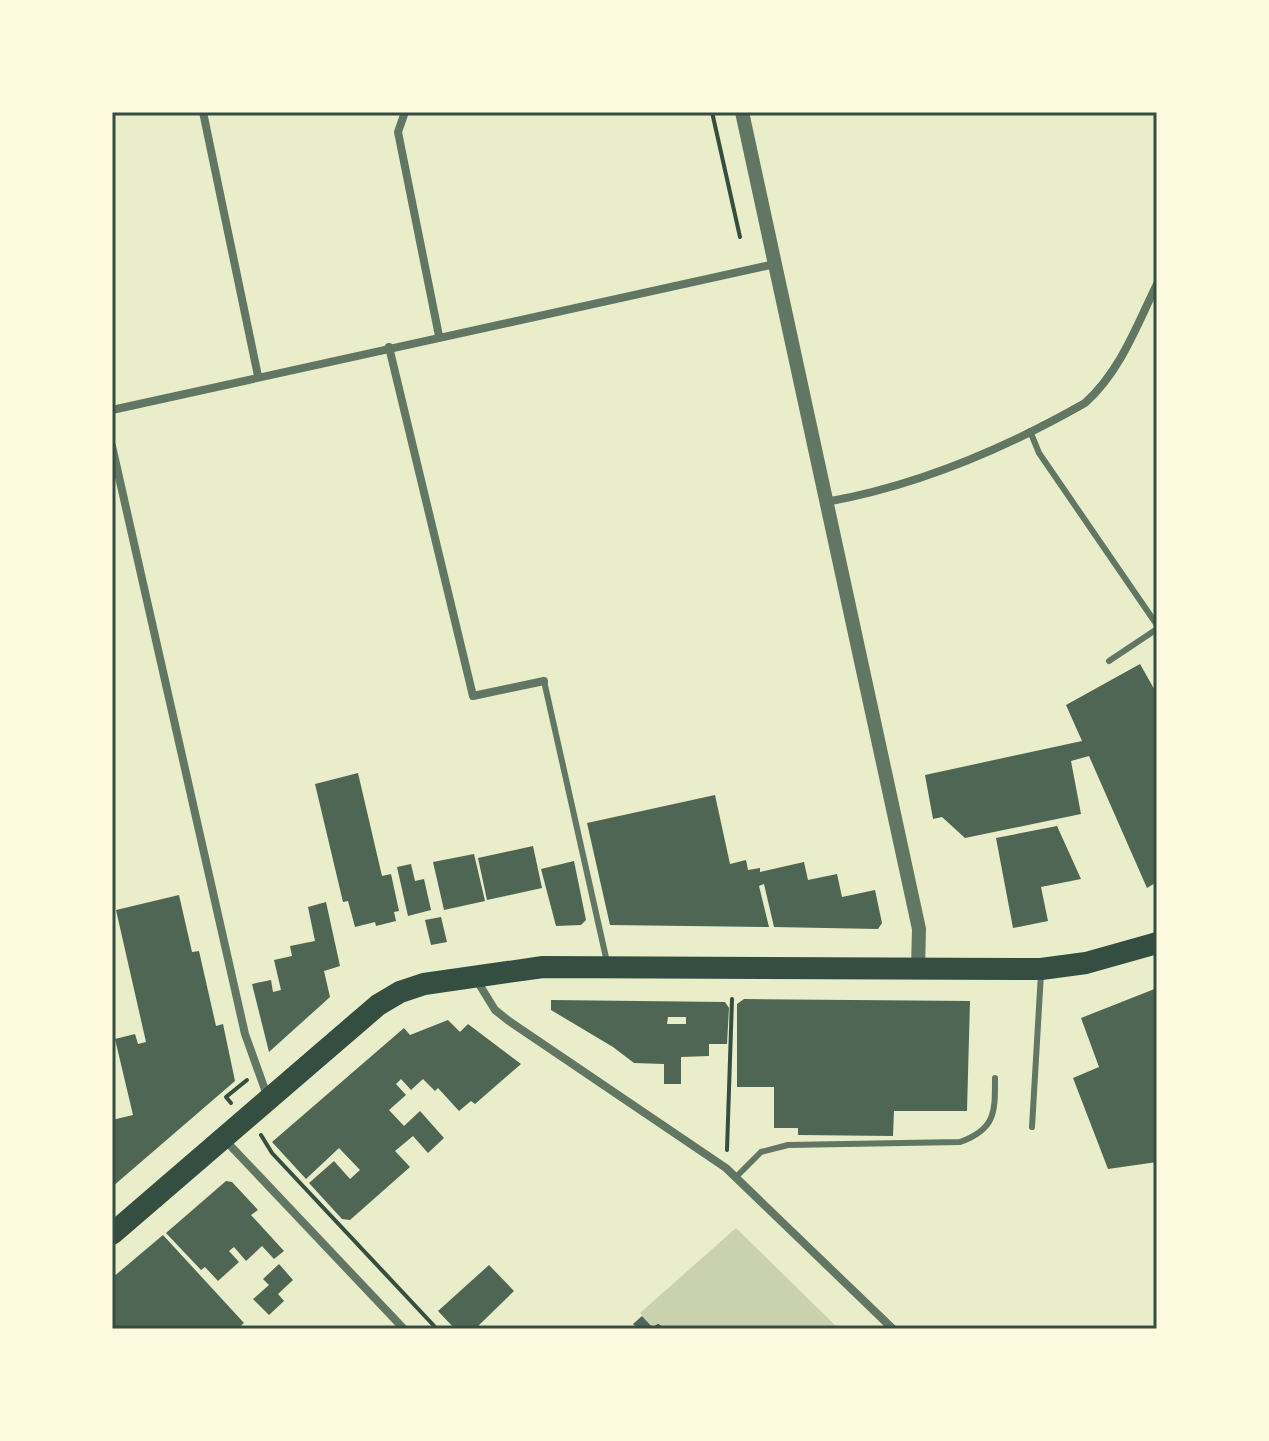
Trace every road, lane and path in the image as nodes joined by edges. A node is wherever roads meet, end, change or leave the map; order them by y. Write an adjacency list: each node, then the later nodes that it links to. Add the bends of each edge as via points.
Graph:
1 (203, 112): 10 (street)
2 (405, 112): 8 (street, via 398,132)
3 (712, 112): 5 (path)
4 (742, 112): 6 (street)
5 (740, 237)
6 (775, 264): 8 (street); 14 (street)
7 (1157, 284): 12 (street, via 1099,391)
8 (439, 336): 9 (street)
9 (389, 347): 10 (street); 17 (street, via 473,696)
10 (258, 376): 11 (street)
11 (112, 410)
12 (1030, 430): 14 (street, via 922,476); 15 (lane, via 1039,453)
13 (112, 446): 27 (street, via 245,1034)
14 (826, 502): 20 (street, via 919,929)
15 (1157, 627): 16 (lane)
16 (1109, 661)
17 (544, 681): 19 (lane)
18 (1157, 943): 21 (highway, via 1119,956)
19 (607, 965): 20 (highway); 22 (highway)
20 (918, 969): 21 (highway)
21 (1041, 969): 28 (lane)
22 (473, 975): 27 (highway, via 424,984 378,1005); 31 (street, via 495,1010 509,1021)
23 (732, 999): 31 (path)
24 (995, 1078): 32 (lane, via 995,1110 973,1138 775,1147 761,1152)
25 (242, 1084): 26 (path)
26 (226, 1097)
27 (268, 1100): 29 (highway)
28 (1032, 1127)
29 (224, 1138): 33 (highway); 34 (street)
30 (268, 1143): 35 (path)
31 (726, 1168): 32 (street)
32 (736, 1177): 38 (street)
33 (112, 1234)
34 (404, 1329)
35 (437, 1329)
36 (654, 1329): 37 (path)
37 (661, 1329)
38 (893, 1329)

